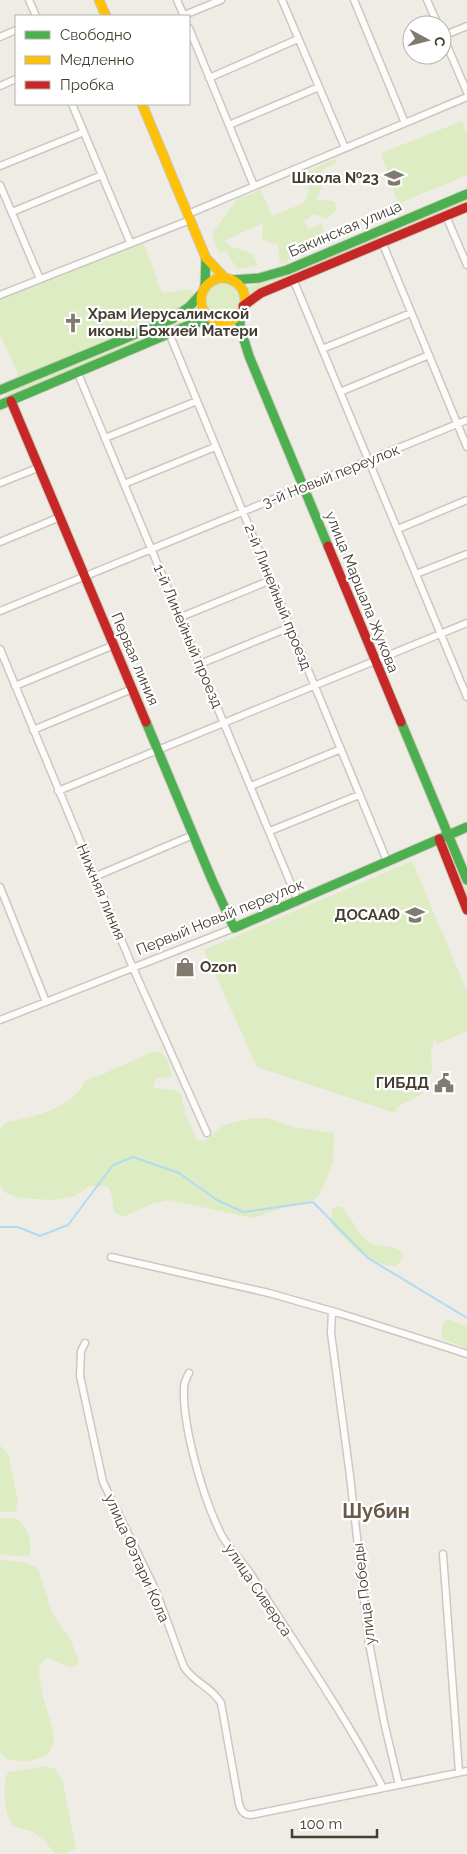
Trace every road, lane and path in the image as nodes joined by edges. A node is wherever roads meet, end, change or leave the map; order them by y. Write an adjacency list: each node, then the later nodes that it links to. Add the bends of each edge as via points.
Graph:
1 (29, 0): 8 (street)
2 (99, 0): 9 (main road)
3 (177, 0): 10 (street)
4 (220, 0): 11 (street)
5 (282, 0): 18 (street)
6 (354, 0): 28 (street)
7 (427, 0): 12 (street)
8 (36, 15)
9 (106, 15)
10 (183, 15)
11 (185, 15)
12 (434, 15)
13 (467, 26): 16 (street)
14 (15, 30): 17 (street)
15 (190, 30): 20 (street)
16 (452, 31)
17 (0, 37)
18 (298, 40): 20 (street); 23 (street)
19 (452, 58): 24 (street)
20 (209, 78): 29 (street)
21 (15, 79): 22 (street)
22 (0, 86)
23 (319, 87): 29 (street); 31 (street)
24 (467, 92)
25 (467, 97): 28 (street)
26 (72, 105): 30 (street)
27 (142, 105): 40 (main road)
28 (405, 123): 31 (street)
29 (230, 125): 35 (street)
30 (84, 132): 32 (street); 33 (street)
31 (346, 148): 35 (street)
32 (0, 166)
33 (102, 175): 38 (street); 43 (street)
34 (0, 185): 38 (street)
35 (254, 186): 40 (street)
36 (467, 194): 41 (main road, Бакинская улица)
37 (467, 208): 39 (main road, Бакинская улица)
38 (12, 212): 47 (street)
39 (446, 216): 42 (main road, Бакинская улица); 46 (street)
40 (189, 217): 43 (street); 45 (main road)
41 (408, 218): 42 (main road); 48 (main road, Бакинская улица, via 256,280)
42 (413, 230): 44 (main road, Бакинская улица)
43 (130, 242): 47 (street)
44 (382, 242): 49 (main road, Бакинская улица); 53 (street)
45 (206, 258): 48 (main road); 50 (main road)
46 (467, 265)
47 (40, 279): 51 (street)
48 (229, 279): 50 (main road, via 218,278); 52 (main road, via 243,291)
49 (293, 279): 52 (main road, Бакинская улица, via 261,293); 56 (street)
50 (204, 290): 54 (main road, via 202,308); 59 (main road, via 189,307 172,319)
51 (0, 296)
52 (242, 310): 54 (main road, via 228,321); 73 (main road, улица Маршала Жукова, via 240,327 243,342)
53 (411, 313): 56 (street); 57 (street)
54 (215, 320): 55 (main road, via 194,323)
55 (169, 333): 58 (main road); 62 (street, 2-й Линейный проезд)
56 (322, 349): 60 (street)
57 (429, 355): 60 (street); 65 (street)
58 (77, 371): 61 (main road); 66 (street, 1-й Линейный проезд)
59 (0, 390)
60 (340, 392): 69 (street)
61 (11, 400): 63 (main road); 70 (main road, Первая линия)
62 (197, 401): 66 (street); 67 (street, 2-й Линейный проезд)
63 (0, 405)
64 (467, 420): 65 (street, 3-й Новый переулок)
65 (458, 424): 68 (street); 69 (street, 3-й Новый переулок)
66 (105, 438): 72 (street, 1-й Линейный проезд)
67 (216, 447): 72 (street); 75 (street, 2-й Линейный проезд)
68 (467, 447)
69 (368, 460): 73 (street, 3-й Новый переулок); 77 (street)
70 (40, 467): 71 (street); 76 (main road, Первая линия)
71 (0, 484)
72 (124, 484): 79 (street, 1-й Линейный проезд)
73 (304, 486): 75 (street, 3-й Новый переулок); 91 (main road, улица Маршала Жукова)
74 (467, 500): 77 (street)
75 (243, 512): 79 (street, 3-й Новый переулок); 83 (street, 2-й Линейный проезд)
76 (60, 517): 78 (street); 82 (main road, Первая линия)
77 (398, 530): 81 (street)
78 (0, 542)
79 (152, 549): 82 (street, 3-й Новый переулок); 85 (street, 1-й Линейный проезд)
80 (467, 554): 81 (street)
81 (416, 574): 88 (street)
82 (85, 576): 84 (street, 3-й Новый переулок); 89 (main road, Первая линия)
83 (271, 580): 85 (street); 87 (street, 2-й Линейный проезд)
84 (0, 611)
85 (180, 617): 92 (street, 1-й Линейный проезд)
86 (467, 623): 88 (street)
87 (290, 627): 92 (street); 94 (street, 2-й Линейный проезд)
88 (441, 634): 91 (street); 96 (street)
89 (114, 645): 93 (street); 95 (main road, Первая линия)
90 (0, 649): 93 (street, Нижняя линия)
91 (376, 660): 94 (street); 107 (main road, улица Маршала Жукова)
92 (200, 664): 97 (street, 1-й Линейный проезд)
93 (15, 686): 98 (street, Нижняя линия)
94 (314, 686): 97 (street); 99 (street, 2-й Линейный проезд)
95 (132, 689): 98 (street); 100 (main road, Первая линия)
96 (467, 697)
97 (225, 722): 100 (street); 101 (street, 1-й Линейный проезд)
98 (33, 730): 102 (street, Нижняя линия)
99 (341, 749): 101 (street); 103 (street, 2-й Линейный проезд)
100 (158, 750): 102 (street); 106 (main road, Первая линия)
101 (251, 786): 105 (street, 1-й Линейный проезд)
102 (58, 791): 110 (street, Нижняя линия)
103 (359, 794): 105 (street); 109 (street, 2-й Линейный проезд)
104 (467, 828): 107 (main road, Первый Новый переулок)
105 (270, 831): 113 (street, 1-й Линейный проезд)
106 (194, 835): 110 (street); 115 (main road, Первая линия)
107 (448, 835): 108 (main road, Первый Новый переулок); 111 (main road, улица Маршала Жукова)
108 (439, 839): 109 (main road, Первый Новый переулок); 114 (main road)
109 (387, 861): 113 (main road, Первый Новый переулок)
110 (94, 877): 116 (street, Нижняя линия)
111 (467, 880)
112 (0, 887): 117 (street)
113 (298, 901): 115 (main road, Первый Новый переулок)
114 (467, 910)
115 (234, 928): 116 (street, Первый Новый переулок)
116 (133, 968): 117 (street, Первый Новый переулок); 119 (street, Нижняя линия)
117 (46, 1002): 118 (street, Первый Новый переулок)
118 (0, 1020)
119 (207, 1133)
120 (111, 1257): 121 (street, via 269,1293)
121 (332, 1311): 123 (street); 128 (street, улица Победы, via 331,1333 369,1643)
122 (85, 1343): 129 (street, улица Фэтари Кола, via 81,1351 80,1376 103,1482 156,1591 184,1667 189,1676 214,1693 221,1703 242,1812 255,1814)
123 (467, 1354)
124 (188, 1373): 129 (street, улица Сиверса, via 184,1385 187,1429 223,1538 246,1566 345,1720)
125 (442, 1554): 127 (street)
126 (467, 1771): 127 (street)
127 (459, 1772): 128 (street)
128 (399, 1785): 129 (street)
129 (383, 1788)

